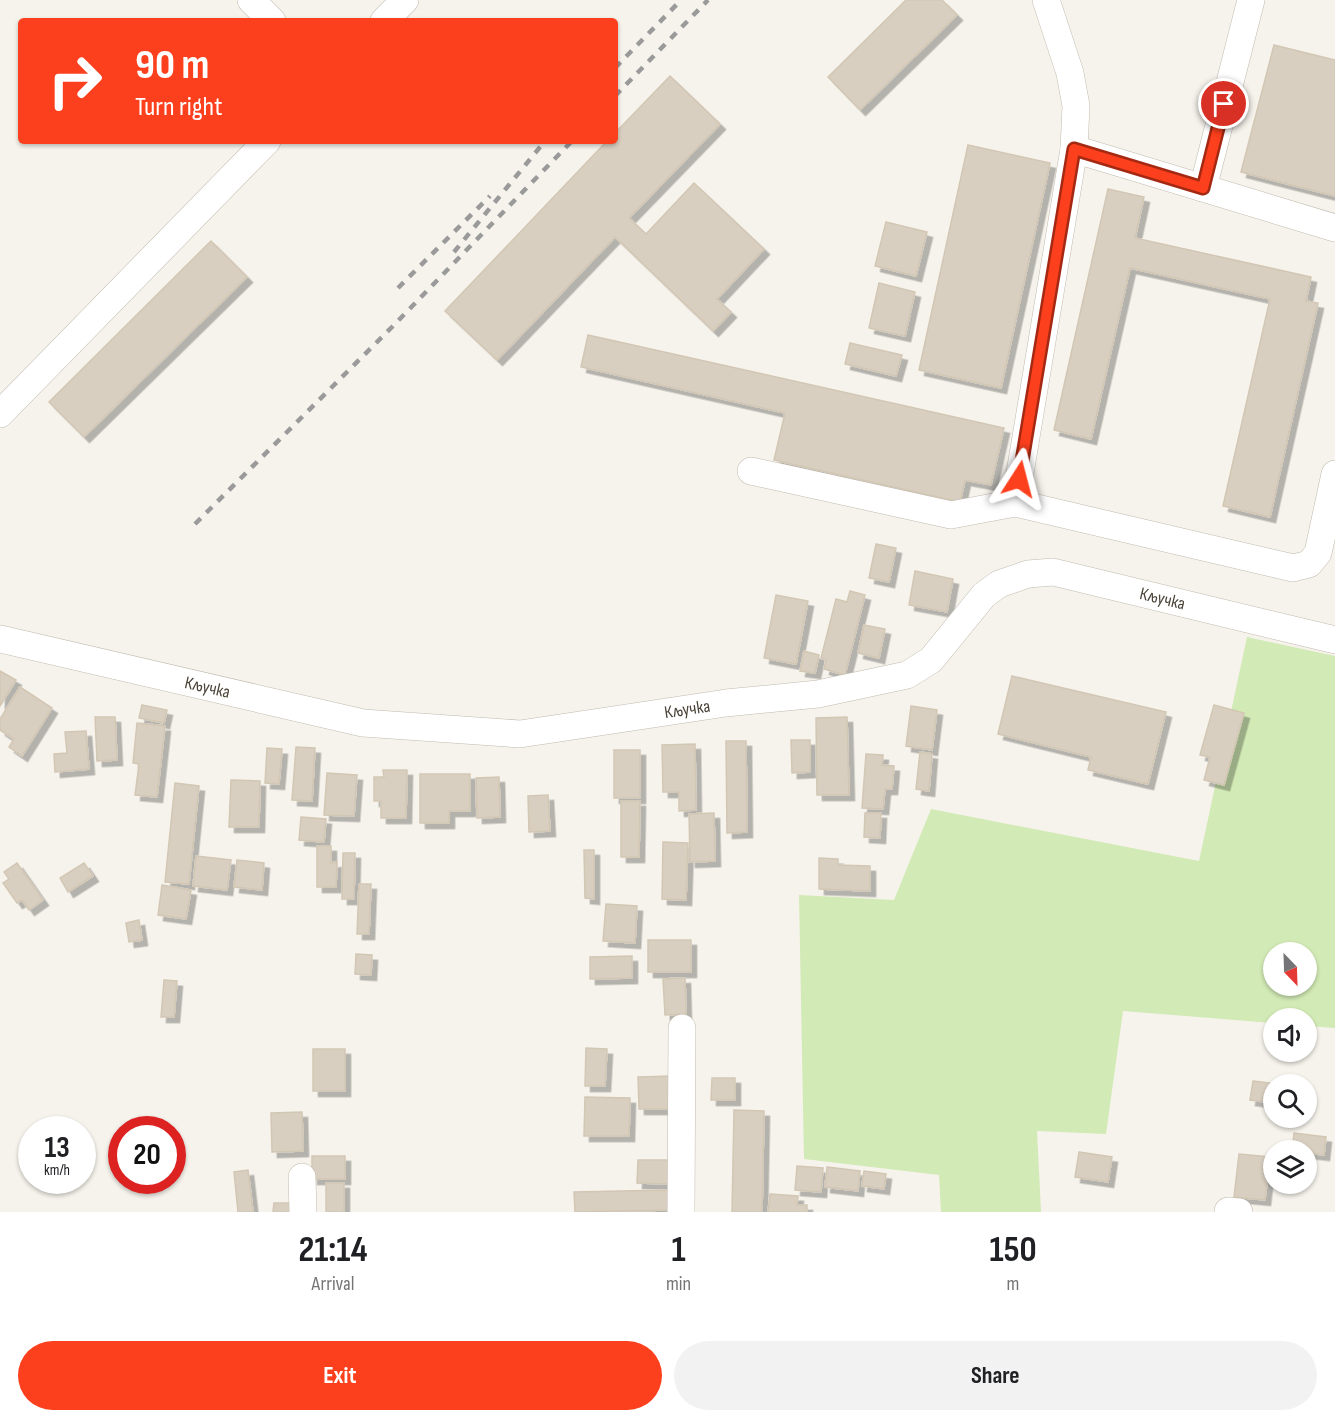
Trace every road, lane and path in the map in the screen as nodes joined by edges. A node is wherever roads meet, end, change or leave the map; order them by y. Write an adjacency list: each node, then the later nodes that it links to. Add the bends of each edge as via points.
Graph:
1 (251, 0): 5 (street)
2 (405, 0): 6 (street)
3 (1046, 0): 8 (street, via 1070,73 1076,106)
4 (1251, 0): 9 (street)
5 (269, 18)
6 (387, 18)
7 (264, 144): 11 (street)
8 (1074, 149): 9 (street); 14 (street)
9 (1203, 188): 10 (street)
10 (1335, 228)
11 (0, 414)
12 (752, 471): 14 (street, via 951,515)
13 (1335, 474): 14 (street, via 1318,553 1310,564 1293,568)
14 (1015, 503)
15 (0, 639): 16 (street, Кључка, via 363,723 520,734 726,703 818,694 907,675 932,660 984,595 999,584 1028,574 1053,572)
16 (1335, 640)
17 (682, 1028): 20 (street)
18 (302, 1177): 19 (street)
19 (303, 1212)
20 (681, 1212)

